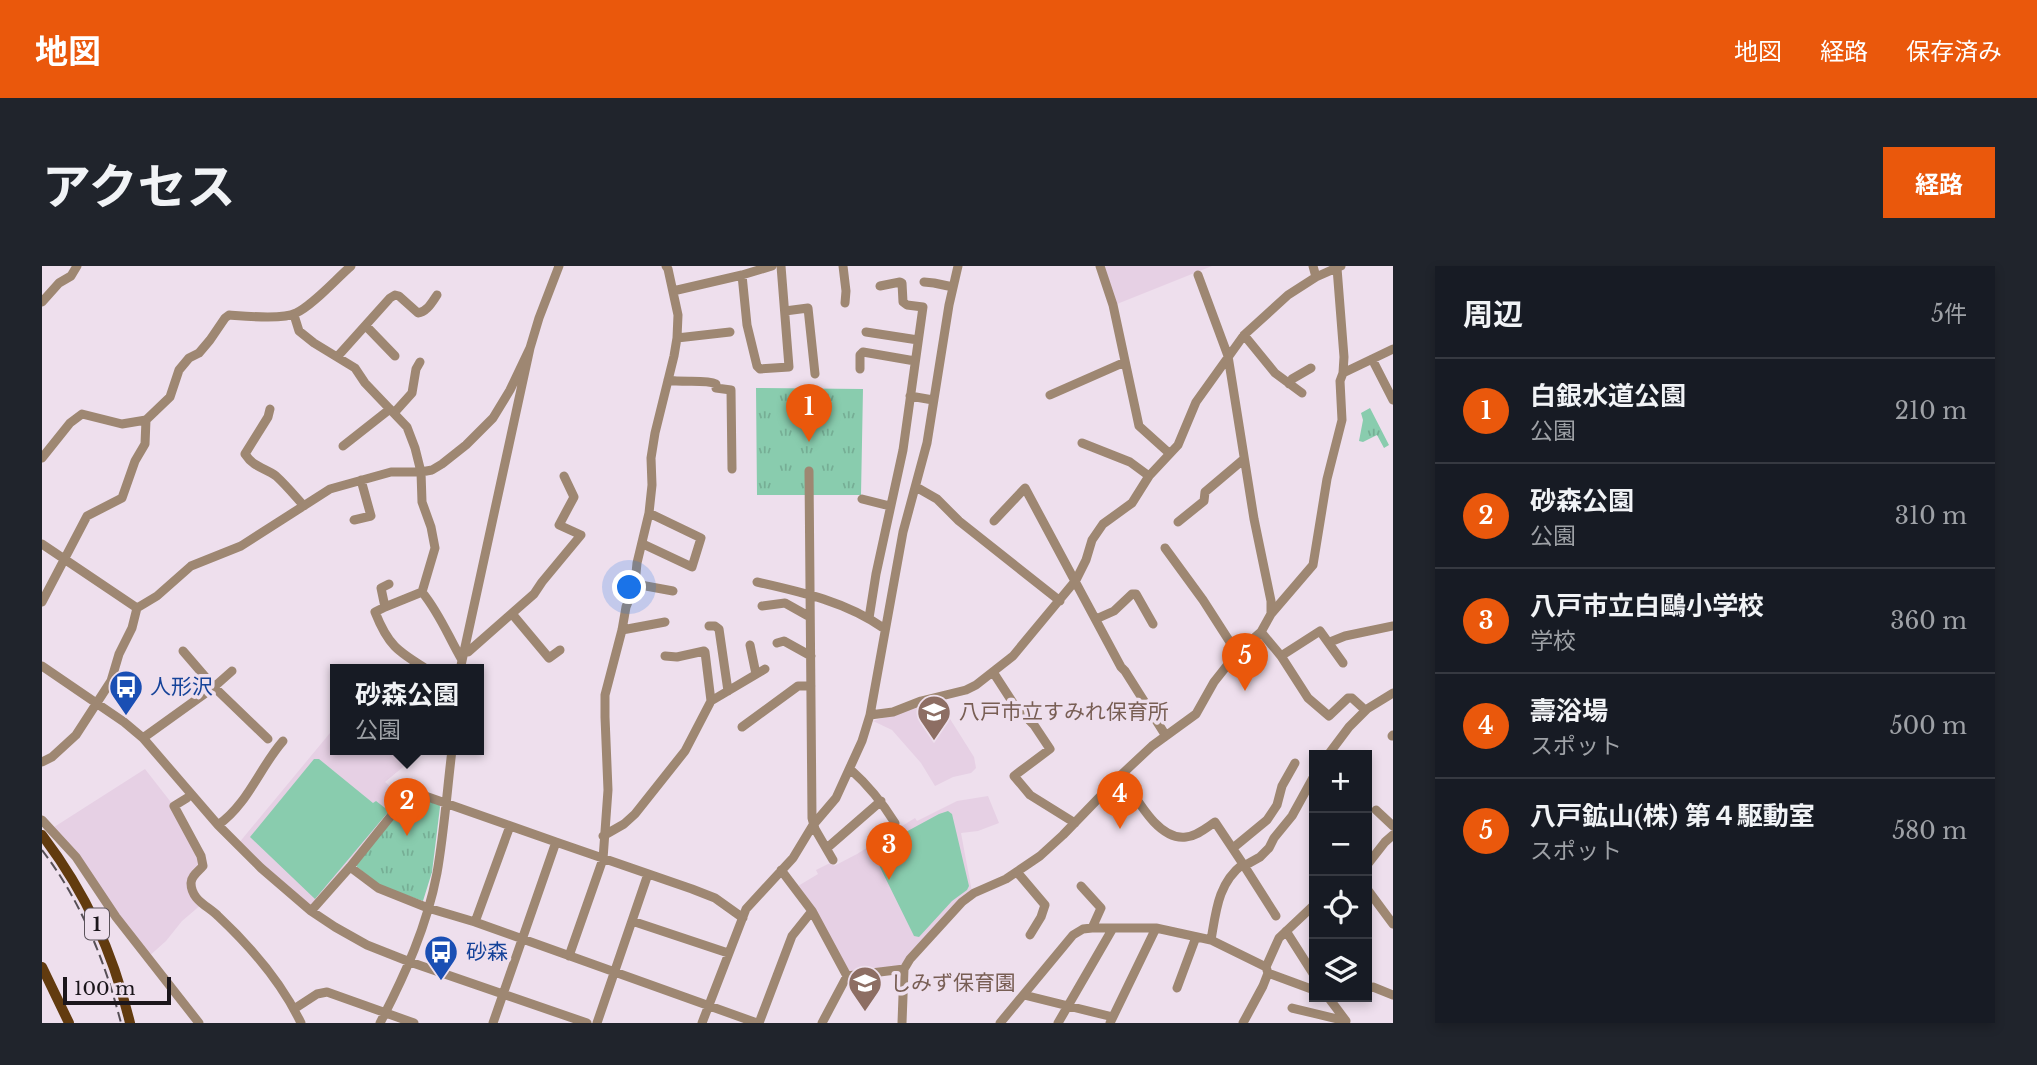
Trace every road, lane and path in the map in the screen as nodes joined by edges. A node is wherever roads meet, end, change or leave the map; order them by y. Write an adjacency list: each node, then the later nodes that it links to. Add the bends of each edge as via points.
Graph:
1 (77, 266): 20 (street)
2 (351, 266): 23 (street)
3 (559, 266): 30 (street)
4 (666, 266): 18 (street)
5 (772, 266): 12 (street)
6 (781, 266): 22 (street)
7 (843, 266): 21 (street)
8 (958, 266): 17 (street)
9 (1100, 266): 38 (street)
10 (1312, 266): 14 (street)
11 (1339, 267): 14 (street); 42 (street)
12 (742, 275): 18 (street); 22 (street, via 747,326 760,369 789,368)
13 (1198, 275): 33 (street)
14 (1316, 277): 27 (street, via 1288,295)
15 (924, 282): 17 (street)
16 (880, 286): 29 (street, via 900,282 903,302 923,307)
17 (953, 287): 48 (street)
18 (673, 291): 28 (street)
19 (437, 295): 24 (street, via 418,313 395,295)
20 (42, 302)
21 (845, 303)
22 (785, 311): 41 (street, via 808,308)
23 (294, 315): 34 (street, via 299,331); 52 (street, via 229,315 179,370 170,397)
24 (366, 326): 32 (street); 34 (street)
25 (730, 332): 28 (street)
26 (866, 332): 29 (street)
27 (1244, 335): 33 (street); 44 (street)
28 (677, 338): 43 (street)
29 (918, 340): 36 (street)
30 (530, 348): 60 (street, via 493,418 442,464); 109 (street)
31 (1393, 349): 35 (street)
32 (395, 356)
33 (1228, 356): 55 (street, via 1196,402 1178,445); 57 (street)
34 (337, 357): 51 (street, via 355,369)
35 (1373, 359): 42 (street); 49 (street)
36 (915, 360): 40 (street, via 863,352); 47 (street)
37 (420, 362): 51 (street, via 412,393)
38 (1125, 362): 46 (street); 55 (street, via 1139,426)
39 (1311, 368): 44 (street)
40 (860, 369)
41 (815, 373)
42 (1343, 373): 88 (street, via 1342,420 1313,565)
43 (668, 380): 58 (street, via 711,381 716,388 731,390); 68 (street, via 651,458)
44 (1289, 384): 45 (street)
45 (1301, 393)
46 (1050, 395)
47 (911, 396): 48 (street); 67 (street)
48 (933, 400): 64 (street)
49 (1393, 400)
50 (270, 410): 66 (street, via 245,454 274,474)
51 (392, 412): 54 (street); 60 (street, via 407,426)
52 (146, 420): 56 (street, via 122,424 82,414); 75 (street, via 145,444 122,498 87,516)
53 (1082, 443): 62 (street, via 1130,462)
54 (343, 446)
55 (1169, 453): 62 (street)
56 (42, 458)
57 (1244, 458): 71 (street); 88 (street)
58 (732, 469)
59 (809, 471): 82 (street)
60 (421, 472): 63 (street, via 391,472); 80 (street, via 422,502 435,548)
61 (564, 476): 89 (street, via 574,497 559,525 581,535)
62 (1149, 476): 76 (street, via 1132,503 1103,524)
63 (361, 480): 66 (street, via 330,489); 69 (street, via 371,516)
64 (916, 487): 83 (street, via 937,499); 97 (street)
65 (862, 499): 67 (street)
66 (304, 506): 87 (street, via 241,546 191,566)
67 (890, 506): 91 (street)
68 (649, 513): 73 (street); 73 (street, via 701,538 692,568)
69 (354, 520)
70 (994, 521): 76 (street, via 1025,488)
71 (1178, 522)
72 (42, 544): 75 (street)
73 (643, 544): 79 (street)
74 (1165, 548): 105 (street)
75 (65, 559): 84 (street); 87 (street)
76 (1076, 580): 83 (street); 92 (street)
77 (757, 582): 82 (street)
78 (390, 584): 86 (street, via 381,588)
79 (635, 584): 81 (street); 98 (street)
80 (422, 592): 86 (street); 109 (street)
81 (673, 592)
82 (810, 595): 90 (street); 91 (street)
83 (1060, 601): 114 (street)
84 (42, 602)
85 (762, 606): 90 (street, via 785,603)
86 (386, 607): 111 (street, via 375,612 383,632 391,645)
87 (137, 608): 120 (street, via 111,681)
88 (1271, 614): 99 (street)
89 (513, 615): 103 (street, via 549,658); 109 (street)
90 (810, 617): 107 (street)
91 (869, 618): 97 (street)
92 (1096, 619): 94 (street, via 1136,594); 124 (street)
93 (665, 622): 98 (street)
94 (1153, 624)
95 (709, 625): 117 (street, via 719,629)
96 (1393, 626): 100 (street)
97 (885, 629): 122 (street)
98 (622, 630): 148 (street, via 604,705 608,790)
99 (1261, 632): 105 (street); 108 (street)
100 (1330, 642): 108 (street, via 1317,632); 110 (street)
101 (777, 643): 107 (street, via 784,640)
102 (750, 645): 117 (street, via 761,671)
103 (560, 650)
104 (183, 651): 116 (street)
105 (1237, 653): 124 (street, via 1196,715)
106 (665, 656): 119 (street, via 704,651)
107 (811, 656): 115 (street)
108 (1281, 656): 121 (street, via 1308,698 1329,716 1348,698)
109 (462, 661)
110 (1343, 663)
111 (419, 664)
112 (42, 666): 120 (street)
113 (232, 671): 116 (street)
114 (993, 673): 122 (street, via 955,694); 141 (street, via 1050,749 1014,776 1030,795)
115 (811, 686): 123 (street, via 799,686); 143 (street)
116 (214, 687): 125 (street); 126 (street)
117 (728, 691): 119 (street)
118 (1393, 693): 121 (street)
119 (711, 701): 148 (street, via 685,751 635,814)
120 (96, 703): 125 (street); 130 (street, via 71,740)
121 (1367, 709): 128 (street)
122 (870, 715): 132 (street)
123 (742, 727)
124 (1166, 736): 133 (street)
125 (142, 738): 142 (street)
126 (268, 739)
127 (283, 741): 142 (street, via 248,792)
128 (1332, 750)
129 (451, 755): 137 (street)
130 (42, 762)
131 (1295, 763): 151 (street, via 1267,820)
132 (850, 769): 136 (street); 143 (street, via 836,798)
133 (1121, 775): 141 (street); 151 (street, via 1160,829 1186,837 1216,822)
134 (1309, 785): 157 (street, via 1269,848)
135 (187, 798): 200 (street, via 174,806 201,856 203,866 191,883 196,898 243,942)
136 (881, 801): 140 (street); 150 (street)
137 (446, 803): 144 (street); 158 (street, via 411,791); 164 (street)
138 (1376, 810): 145 (street)
139 (42, 820): 206 (street, via 76,858)
140 (895, 823)
141 (1074, 823): 160 (street)
142 (218, 825): 166 (street)
143 (813, 825): 150 (street); 159 (street)
144 (510, 826): 149 (street); 171 (street)
145 (1393, 826)
146 (42, 835): 205 (main road, 1, via 74,880 104,938)
147 (1393, 835): 153 (street)
148 (603, 836): 155 (street)
149 (556, 842): 155 (street); 179 (street)
150 (827, 848): 156 (street)
151 (1233, 848): 157 (street)
152 (1372, 851): 153 (street)
153 (1375, 854): 154 (street)
154 (1372, 858)
155 (603, 859): 161 (street); 182 (street)
156 (833, 860)
157 (1244, 865): 168 (street); 180 (street, via 1218,896)
158 (350, 867): 164 (street, via 378,888); 166 (street)
159 (781, 870): 167 (street); 169 (street, via 755,897)
160 (1017, 872): 177 (street, via 1045,905); 186 (street, via 962,902)
161 (648, 874): 169 (street, via 715,898); 170 (street)
162 (1081, 886): 173 (street, via 1101,908)
163 (1372, 896): 172 (street)
164 (428, 908): 171 (street); 183 (street)
165 (1309, 909): 176 (street)
166 (311, 911): 183 (street, via 367,945)
167 (813, 911): 189 (street); 214 (street, via 792,936)
168 (1276, 916)
169 (743, 918): 181 (street)
170 (632, 920): 181 (street); 188 (street)
171 (475, 922): 179 (street)
172 (1393, 924)
173 (1092, 928): 174 (street); 194 (street, via 1073,935)
174 (1113, 928): 175 (street); 197 (street)
175 (1156, 928): 178 (street); 202 (street)
176 (1286, 930): 185 (street); 187 (street)
177 (1030, 935)
178 (1196, 937): 180 (street); 191 (street)
179 (522, 940): 182 (street); 193 (street)
180 (1211, 940): 187 (street)
181 (728, 953): 198 (street)
182 (569, 956): 188 (street)
183 (410, 962): 193 (street); 201 (street)
184 (42, 967): 204 (main road)
185 (1309, 967)
186 (904, 969): 189 (street); 216 (street)
187 (1267, 970): 192 (street); 219 (street)
188 (615, 972): 198 (street); 212 (street)
189 (846, 976): 215 (street)
190 (1372, 987): 195 (street)
191 (1177, 988)
192 (1309, 988)
193 (503, 994): 210 (street); 211 (street)
194 (1024, 995): 197 (street); 217 (street)
195 (1393, 995)
196 (1332, 1002): 203 (street)
197 (1068, 1005): 202 (street); 218 (street)
198 (708, 1006): 213 (street); 214 (street)
199 (1292, 1008): 203 (street)
200 (294, 1009): 201 (street, via 327,992); 207 (street)
201 (386, 1013): 208 (street); 209 (street)
202 (1112, 1020)
203 (1346, 1022)
204 (69, 1023)
205 (130, 1023)
206 (199, 1023)
207 (301, 1023)
208 (380, 1023)
209 (414, 1023)
210 (494, 1023)
211 (587, 1023)
212 (597, 1023)
213 (702, 1023)
214 (758, 1023)
215 (822, 1023)
216 (902, 1023)
217 (1000, 1023)
218 (1058, 1023)
219 (1243, 1023)

